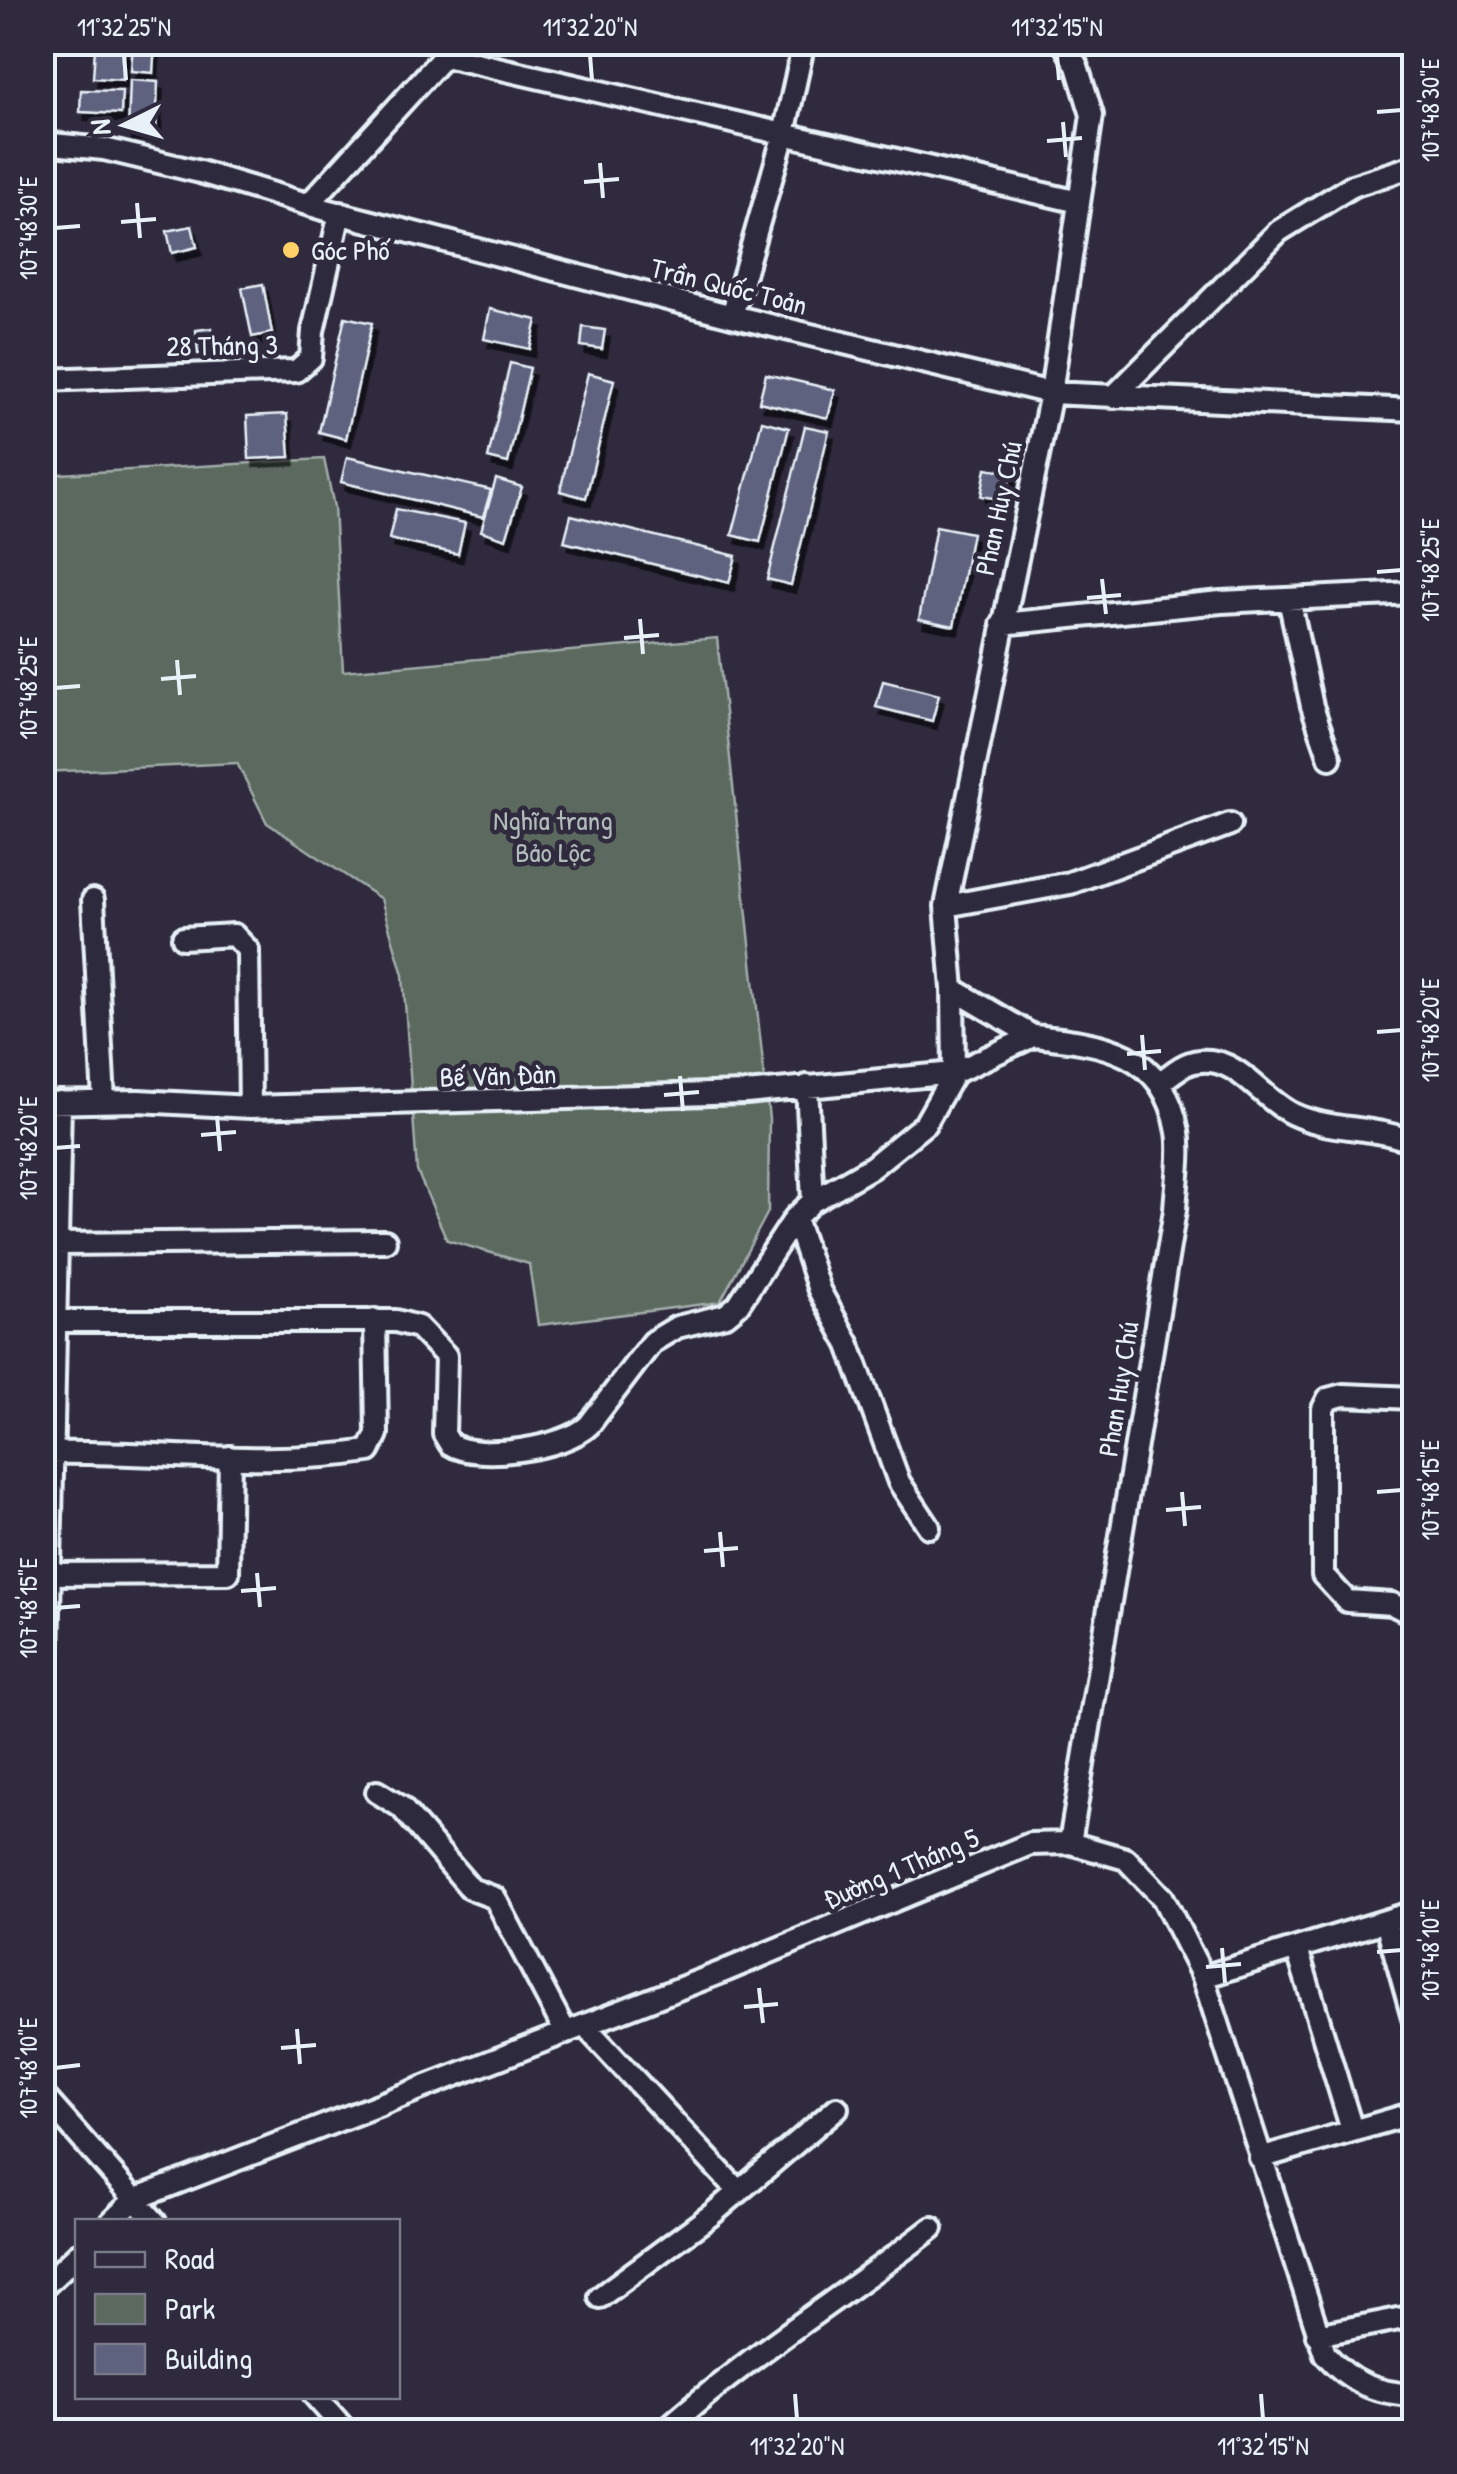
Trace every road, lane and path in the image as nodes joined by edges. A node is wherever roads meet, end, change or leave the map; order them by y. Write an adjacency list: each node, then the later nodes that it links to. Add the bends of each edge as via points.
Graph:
1 (804, 42): 4 (street)
2 (1063, 42): 7 (street, Phan Huy Chú, via 1078,66 1092,115)
3 (451, 49): 4 (street); 8 (street)
4 (784, 134): 7 (street); 10 (street)
5 (42, 143): 8 (street, Trần Quốc Toản, via 104,149)
6 (1414, 166): 13 (street, via 1352,186 1278,232)
7 (1079, 202): 12 (street, Phan Huy Chú)
8 (309, 204): 9 (street, Trần Quốc Toản)
9 (340, 213): 10 (street, Trần Quốc Toản); 11 (street, 28 Tháng 3, via 311,358 296,371)
10 (732, 316): 12 (street, Trần Quốc Toản)
11 (42, 380)
12 (1051, 393): 13 (street, Trần Quốc Toản); 17 (street, Phan Huy Chú)
13 (1113, 397): 14 (street, Trần Quốc Toản)
14 (1414, 410)
15 (1414, 593): 16 (street)
16 (1289, 599): 17 (street); 18 (street)
17 (1002, 624): 21 (street, Phan Huy Chú)
18 (1330, 758)
19 (1230, 824): 21 (street, via 1070,883)
20 (93, 900): 28 (street)
21 (946, 906): 23 (street, Phan Huy Chú)
22 (183, 938): 30 (street, via 234,935 248,950)
23 (953, 989): 24 (street); 25 (street, Phan Huy Chú)
24 (1033, 1036): 25 (street); 26 (street, via 1082,1040 1133,1056)
25 (954, 1073): 27 (street, Bế Văn Đàn); 32 (street, via 925,1124 872,1167)
26 (1160, 1083): 31 (street, via 1184,1063 1216,1062 1310,1122); 47 (street, Phan Huy Chú, via 1178,1134 1175,1210)
27 (807, 1086): 30 (street, Bế Văn Đàn); 32 (street)
28 (104, 1101): 29 (street, Bế Văn Đàn); 30 (street, Bế Văn Đàn)
29 (51, 1103): 35 (street)
30 (250, 1108)
31 (1414, 1143)
32 (813, 1201): 33 (street)
33 (795, 1218): 37 (street, via 738,1304 710,1322 666,1332 638,1356 580,1434 550,1446 473,1451 450,1444 444,1434 446,1356 418,1327); 41 (street, via 899,1482)
34 (385, 1241): 35 (street)
35 (57, 1244): 36 (street)
36 (55, 1320): 37 (street); 39 (street)
37 (375, 1320): 40 (street, via 378,1434 369,1451)
38 (1414, 1398): 44 (street, via 1343,1395 1328,1399 1323,1409 1323,1576 1347,1600 1392,1604)
39 (52, 1453): 40 (street); 42 (street)
40 (230, 1457): 43 (street, via 228,1572)
41 (929, 1527)
42 (47, 1529): 43 (street)
43 (50, 1574): 45 (street)
44 (1414, 1615)
45 (48, 1656)
46 (377, 1792): 53 (street, via 401,1808 472,1889 495,1898)
47 (1070, 1843): 51 (street, Đường 1 Tháng 5, via 1126,1859 1163,1898); 53 (street, Đường 1 Tháng 5, via 1030,1844)
48 (1414, 1912): 49 (street)
49 (1386, 1921): 50 (street); 52 (street)
50 (1297, 1949): 51 (street); 57 (street)
51 (1203, 1977): 58 (street, Đường 1 Tháng 5)
52 (1414, 2021)
53 (576, 2030): 59 (street); 60 (street, Đường 1 Tháng 5)
54 (42, 2094): 60 (street)
55 (838, 2108): 59 (street)
56 (1414, 2113): 57 (street)
57 (1352, 2130): 58 (street)
58 (1260, 2158): 68 (street, Đường 1 Tháng 5)
59 (738, 2192): 66 (street)
60 (135, 2199): 61 (street, Đường 1 Tháng 5); 62 (street)
61 (115, 2219)
62 (153, 2219)
63 (932, 2228): 72 (street, via 713,2386)
64 (75, 2257): 65 (street)
65 (42, 2288)
66 (600, 2297)
67 (1414, 2316): 68 (street)
68 (1317, 2335): 69 (street, Đường 1 Tháng 5, via 1325,2354 1361,2386)
69 (1414, 2395)
70 (318, 2399): 71 (street)
71 (347, 2432)
72 (663, 2432)

